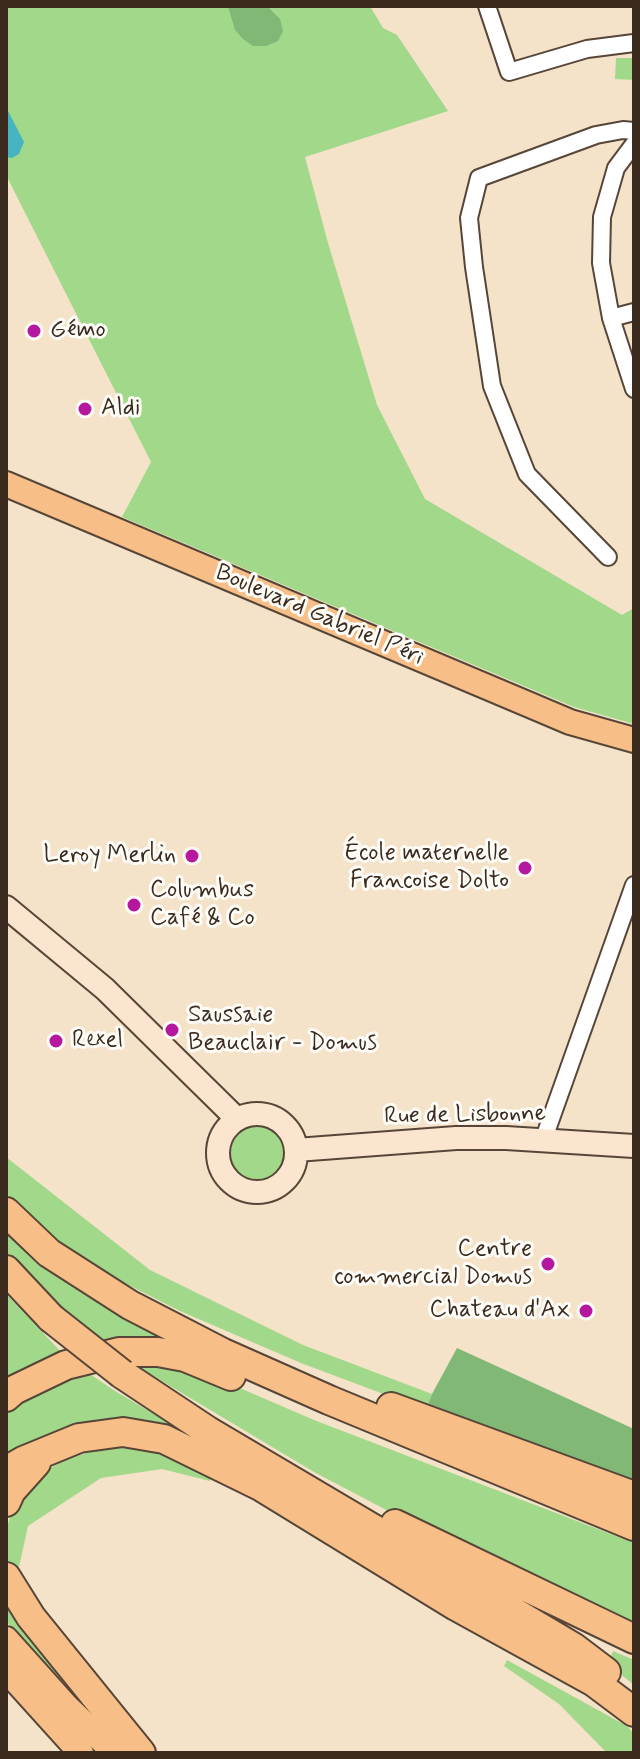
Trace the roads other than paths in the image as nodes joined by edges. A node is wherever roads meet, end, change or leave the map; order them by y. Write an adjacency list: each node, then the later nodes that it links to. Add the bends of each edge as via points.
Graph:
1 (487, 6): 2 (street, via 509,72 587,49)
2 (634, 43)
3 (634, 131): 10 (street, via 596,135 479,178 469,218 492,386 527,474)
4 (634, 144): 6 (street, via 616,168 602,217 601,263)
5 (634, 312): 6 (street)
6 (611, 318): 7 (street)
7 (634, 389)
8 (6, 484): 11 (main road, Boulevard Gabriel Péri, via 548,713)
9 (6, 499): 12 (main road, Boulevard Gabriel Péri, via 158,557 571,732)
10 (608, 557)
11 (634, 740)
12 (634, 751)
13 (634, 885): 16 (street)
14 (6, 907): 15 (street, via 105,989)
15 (237, 1119): 18 (street, via 259,1114 280,1121); 18 (street, via 218,1147 221,1169 236,1186 257,1192 281,1184 290,1174)
16 (543, 1141): 17 (street, Rue de Lisbonne); 18 (street, Rue de Lisbonne, via 456,1138)
17 (634, 1146)
18 (296, 1150)
19 (6, 1212): 21 (highway, via 49,1253 89,1279)
20 (6, 1270): 23 (highway, bridge, via 51,1318)
21 (223, 1353): 26 (highway, via 269,1362); 28 (highway)
22 (6, 1397): 29 (highway, via 66,1365 119,1352 185,1357 441,1469)
23 (208, 1431): 32 (highway); 34 (highway, via 573,1647)
24 (58, 1445): 25 (highway); 27 (highway, via 27,1470); 36 (highway, via 123,1432 191,1450 594,1682)
25 (6, 1471)
26 (634, 1496)
27 (6, 1502)
28 (634, 1526)
29 (634, 1533)
30 (6, 1577): 40 (highway, via 31,1617)
31 (6, 1639): 35 (main road)
32 (634, 1639)
33 (6, 1670): 37 (main road)
34 (634, 1696)
35 (67, 1707): 38 (main road); 39 (main road)
36 (634, 1712)
37 (81, 1753)
38 (101, 1753)
39 (115, 1753)
40 (141, 1753)

